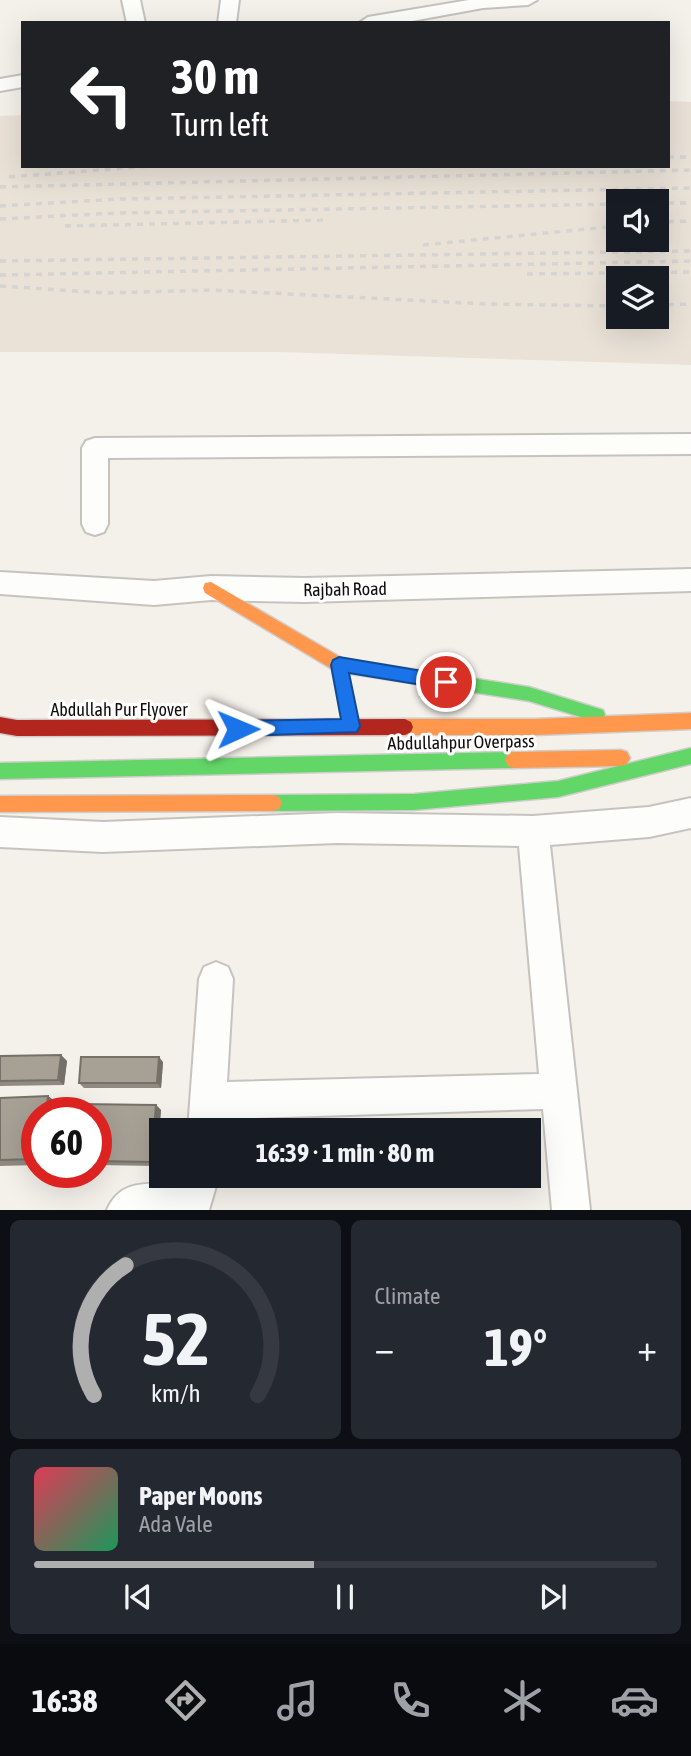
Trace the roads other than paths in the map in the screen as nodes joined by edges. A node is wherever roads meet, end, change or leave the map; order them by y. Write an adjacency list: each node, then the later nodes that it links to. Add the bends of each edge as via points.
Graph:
1 (131, 0): 4 (street)
2 (230, 0): 5 (street)
3 (528, 0): 6 (street)
4 (136, 21)
5 (227, 21)
6 (379, 21)
7 (21, 81): 8 (street)
8 (0, 85)
9 (691, 444): 10 (street, via 95,448)
10 (96, 524)
11 (691, 580): 13 (street, Rajbah Road, via 305,590)
12 (0, 583): 13 (street, Rajbah Road, via 154,593)
13 (211, 588): 14 (main road)
14 (339, 665): 16 (main road, via 529,694); 18 (main road)
15 (691, 721): 16 (main road, Abdullahpur Overpass)
16 (626, 724): 18 (main road, Abdullahpur Overpass)
17 (0, 725): 19 (main road, Abdullah Pur Flyover)
18 (351, 726): 19 (main road, Abdullahpur Overpass)
19 (238, 729)
20 (691, 756): 21 (main road, Abdullahpur Overpass); 22 (main road, via 558,789 414,802)
21 (0, 771)
22 (0, 804)
23 (691, 813): 24 (street, via 649,822)
24 (533, 831): 25 (street, via 337,828 103,837); 27 (street)
25 (0, 832)
26 (216, 979): 28 (street)
27 (559, 1091): 28 (street); 31 (street)
28 (207, 1116)
29 (197, 1188): 30 (street, via 195,1198 187,1203 135,1203)
30 (126, 1210)
31 (571, 1210)

